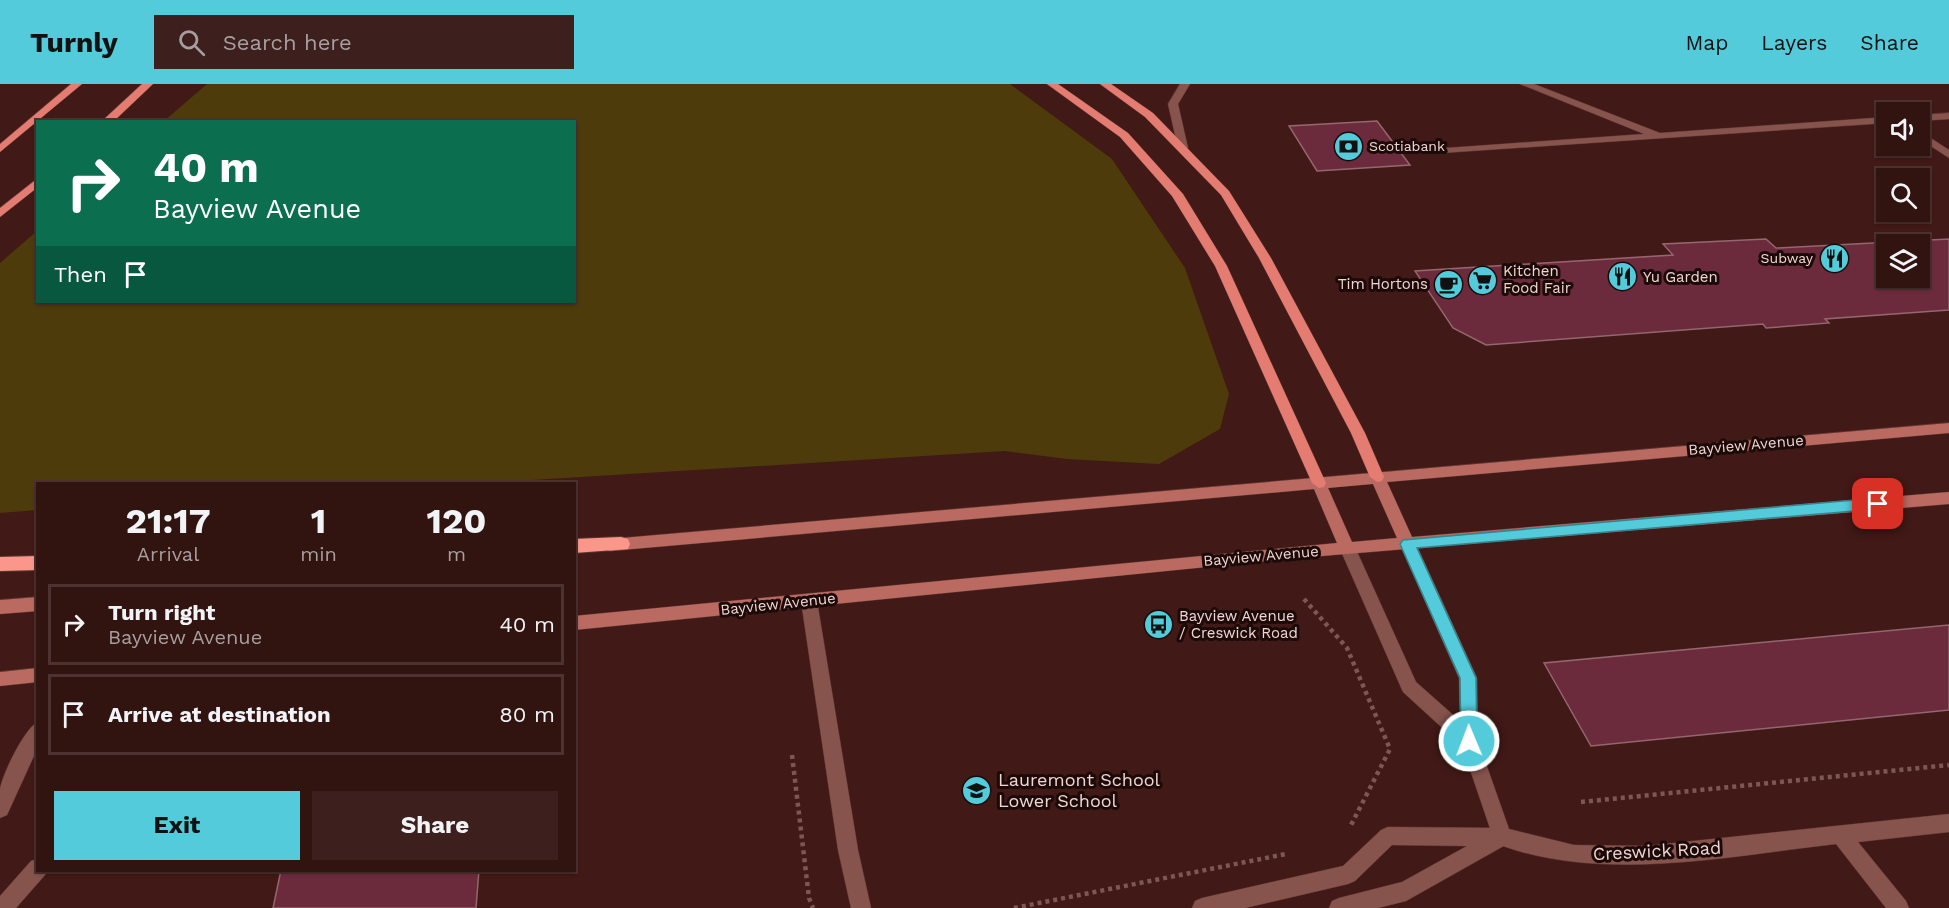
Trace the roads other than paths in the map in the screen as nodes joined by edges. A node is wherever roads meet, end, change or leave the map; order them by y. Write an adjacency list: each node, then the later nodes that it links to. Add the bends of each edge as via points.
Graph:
1 (77, 84): 16 (main road)
2 (148, 84): 8 (main road)
3 (154, 84): 8 (main road)
4 (1052, 84): 23 (main road, via 1124,135 1178,194 1221,266)
5 (1105, 84): 15 (main road, via 1149,115)
6 (1185, 84): 15 (street, via 1173,104)
7 (1525, 84): 13 (street)
8 (133, 98): 11 (main road)
9 (1949, 116): 10 (street)
10 (1930, 117)
11 (108, 120)
12 (1876, 121): 13 (street)
13 (1659, 136): 17 (street)
14 (1930, 141): 18 (street)
15 (1183, 147): 22 (main road, via 1225,193 1265,258 1358,433)
16 (0, 149)
17 (1446, 151)
18 (1949, 155)
19 (36, 183): 20 (main road)
20 (0, 214)
21 (1949, 428): 22 (main road, Bayview Avenue)
22 (1377, 477): 23 (main road, Bayview Avenue); 26 (main road)
23 (1319, 483): 25 (main road, Bayview Avenue); 28 (main road)
24 (1949, 498): 26 (main road, Bayview Avenue)
25 (621, 544): 27 (highway)
26 (1408, 544): 28 (main road, Bayview Avenue); 38 (street, via 1468,678)
27 (576, 548)
28 (1348, 549): 31 (main road, Bayview Avenue); 38 (street, via 1409,687)
29 (36, 563): 30 (highway)
30 (0, 564)
31 (809, 601): 34 (main road, Bayview Avenue); 45 (street, via 848,850)
32 (36, 604): 33 (main road)
33 (0, 607)
34 (576, 623)
35 (36, 675): 36 (main road)
36 (0, 679)
37 (36, 733): 39 (street)
38 (1469, 741): 42 (street)
39 (0, 809)
40 (1949, 823): 41 (street, Creswick Road)
41 (1841, 835): 42 (street, Creswick Road, via 1646,855 1574,854); 48 (street)
42 (1502, 837): 46 (street, Creswick Road, via 1388,836 1348,874); 47 (street, via 1406,891)
43 (36, 870): 44 (street)
44 (3, 908)
45 (861, 908)
46 (1202, 908)
47 (1340, 908)
48 (1899, 908)

